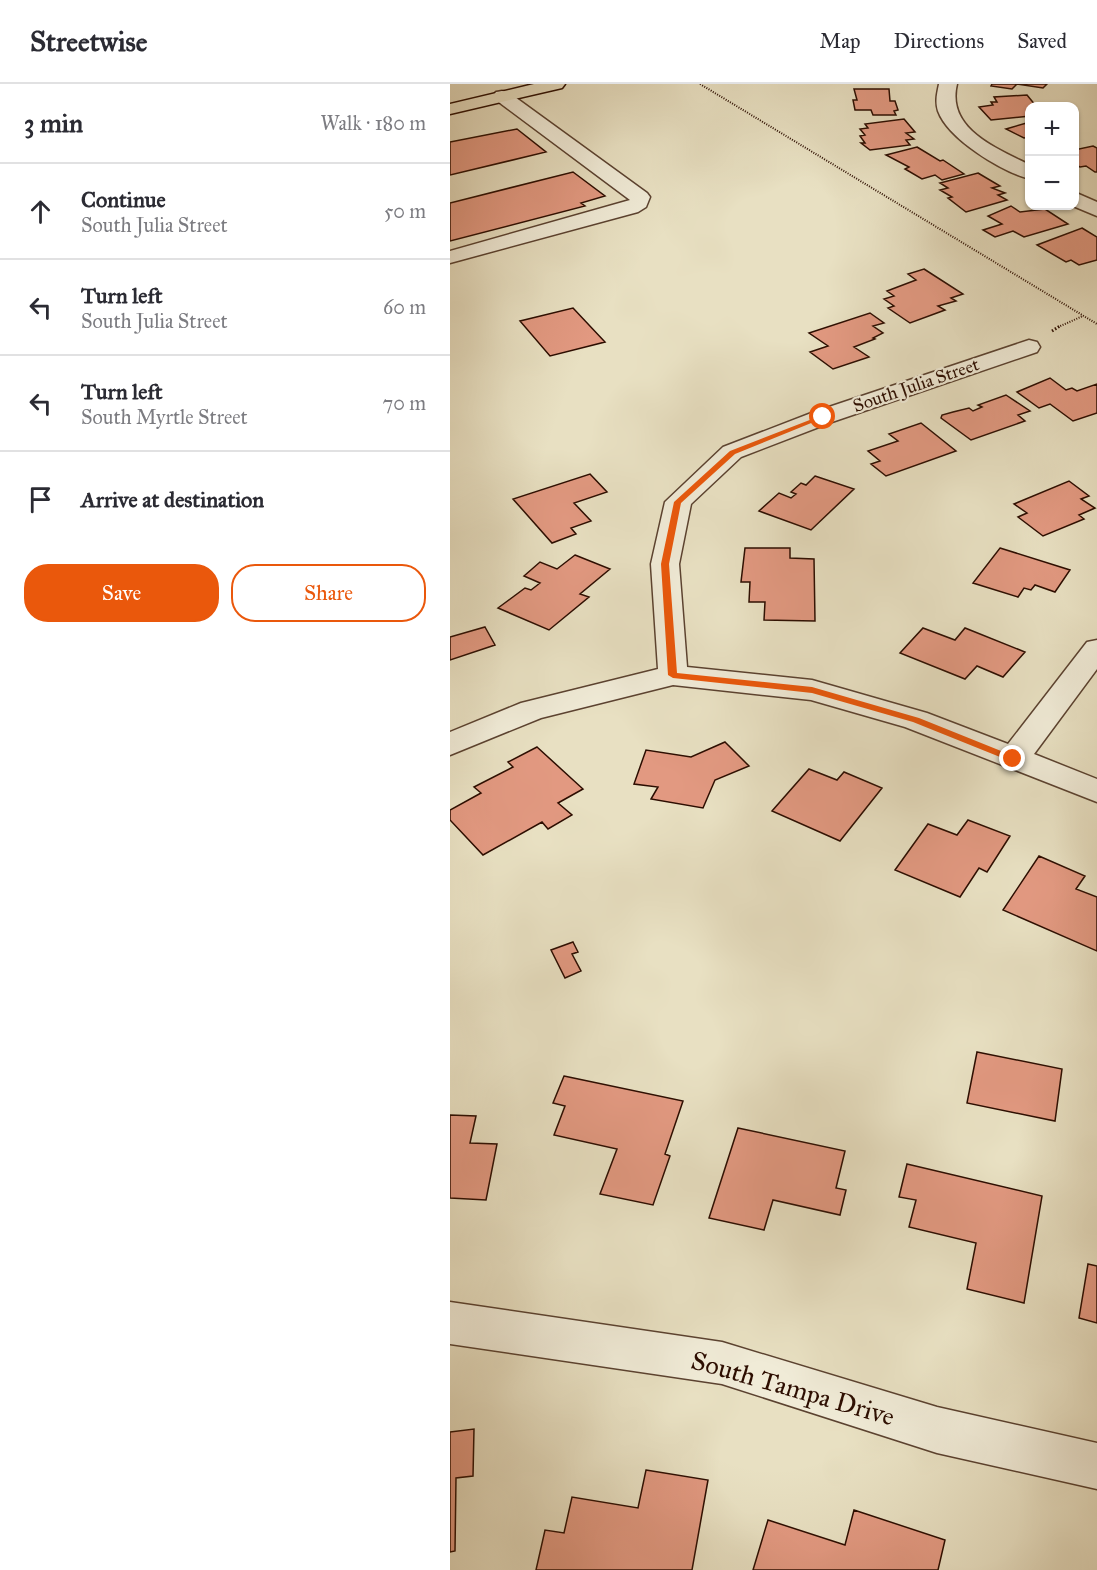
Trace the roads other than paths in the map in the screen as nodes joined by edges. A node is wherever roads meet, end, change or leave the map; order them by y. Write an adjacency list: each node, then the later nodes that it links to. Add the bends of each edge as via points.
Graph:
1 (556, 84): 3 (main road)
2 (948, 84): 5 (street, via 943,94 946,112 962,133)
3 (502, 96): 4 (main road); 8 (street, via 640,197 639,203)
4 (450, 109)
5 (1025, 171)
6 (1079, 201): 7 (street)
7 (1097, 210)
8 (450, 257)
9 (1029, 347): 11 (street, South Julia Street, via 732,452 678,502 665,564)
10 (1097, 649): 13 (street)
11 (673, 675): 12 (street, via 532,710); 13 (street, via 812,690 916,720)
12 (450, 744)
13 (1013, 759): 14 (street)
14 (1097, 791)
15 (450, 1323): 16 (street, South Tampa Drive, via 722,1363 937,1430)
16 (1097, 1466)

